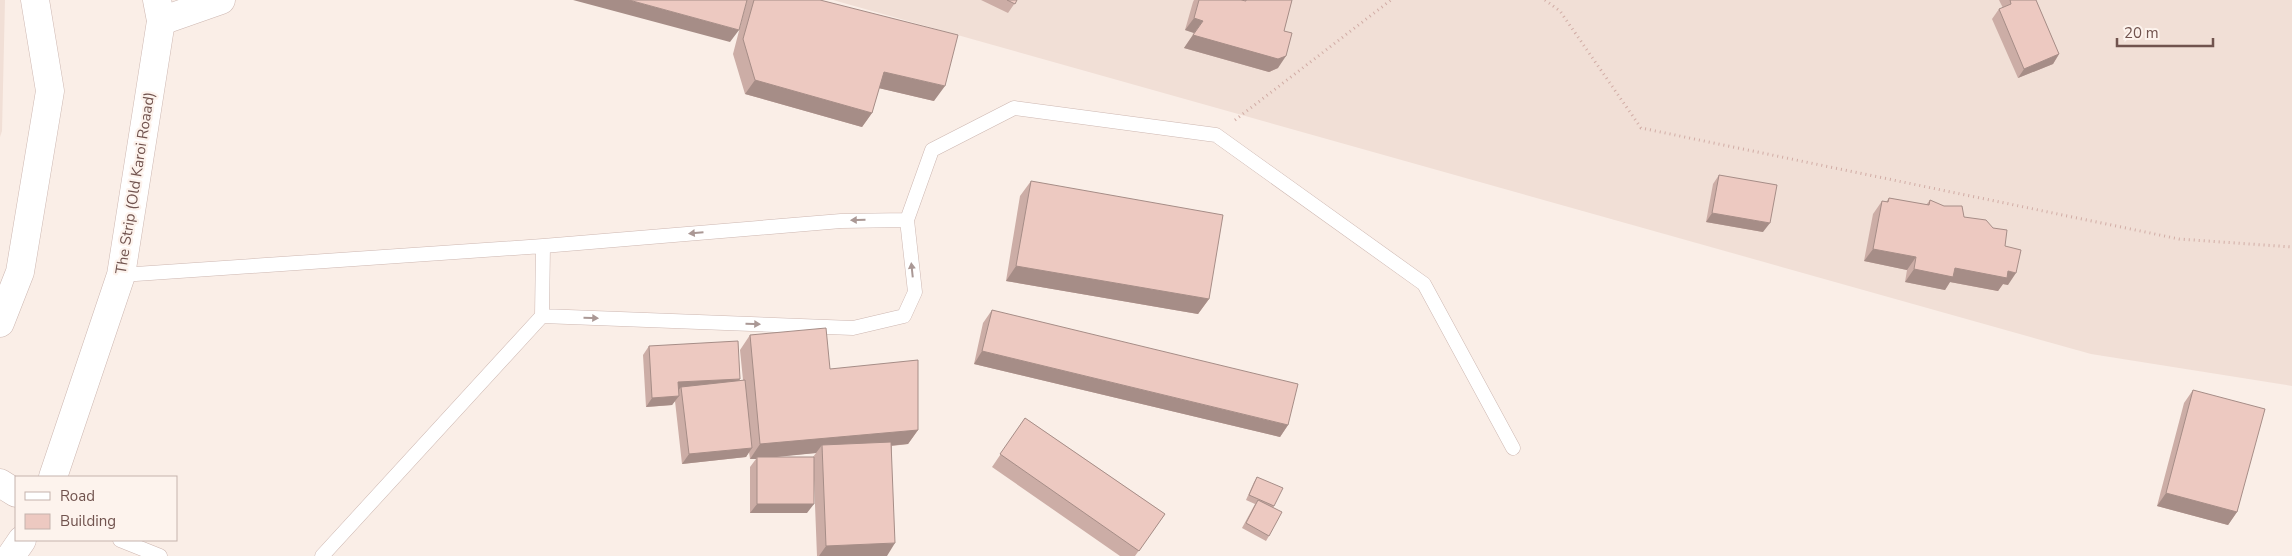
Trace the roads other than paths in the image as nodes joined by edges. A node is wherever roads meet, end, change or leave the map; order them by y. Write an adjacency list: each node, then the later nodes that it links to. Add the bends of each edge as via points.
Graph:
1 (35, 0): 8 (street, via 50,91 20,272)
2 (221, 0): 3 (street)
3 (159, 10): 6 (street, The Strip (Old Karoi Roaad))
4 (907, 220): 5 (lane, one-way to 5, via 841,221); 7 (lane, one-way to 4, via 853,328 904,316 915,292); 9 (lane, via 932,150 1014,108 1216,135 1424,284)
5 (543, 246): 6 (lane); 7 (lane)
6 (121, 275): 10 (street, The Strip (Old Karoi Roaad))
7 (542, 316): 17 (lane)
8 (0, 323)
9 (1513, 448)
10 (53, 476)
11 (0, 482): 12 (street)
12 (15, 492)
13 (21, 541): 15 (street)
14 (122, 541): 16 (lane)
15 (11, 556)
16 (160, 556)
17 (322, 556)

